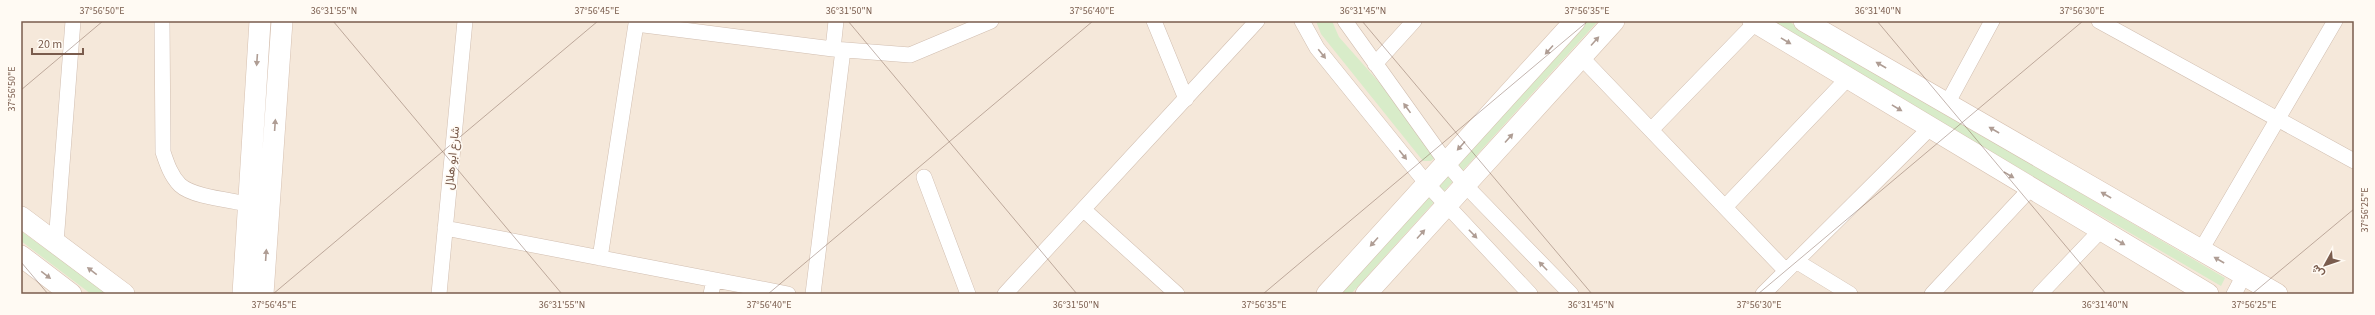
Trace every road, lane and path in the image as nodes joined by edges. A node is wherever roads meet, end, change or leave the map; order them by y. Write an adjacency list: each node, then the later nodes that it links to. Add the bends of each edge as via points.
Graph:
1 (72, 21): 43 (street)
2 (162, 21): 36 (street, via 163,152 170,171 180,185 191,192)
3 (260, 21): 36 (main road, one-way to 36)
4 (282, 21): 54 (main road, one-way to 4)
5 (465, 21): 41 (street, شارع ابو هلال)
6 (836, 21): 21 (street)
7 (991, 21): 21 (street, via 910,56)
8 (1154, 21): 25 (street)
9 (1257, 21): 25 (street)
10 (1302, 21): 33 (street, one-way to 33, via 1317,48)
11 (1345, 21): 23 (street)
12 (1414, 21): 23 (street)
13 (1575, 21): 31 (main road, one-way to 31)
14 (1614, 21): 22 (main road, one-way to 14)
15 (1804, 21): 26 (main road, one-way to 15)
16 (1992, 21): 26 (street)
17 (2099, 21): 27 (street)
18 (1754, 22): 24 (main road, one-way to 24); 29 (street)
19 (636, 23): 21 (street); 46 (street)
20 (2330, 23): 27 (street)
21 (838, 49): 57 (street)
22 (1581, 57): 29 (street); 34 (main road, one-way to 22)
23 (1375, 64): 31 (street, one-way to 23)
24 (1848, 78): 28 (main road, one-way to 28); 38 (street)
25 (1186, 99): 39 (street)
26 (1947, 104): 44 (main road, one-way to 26)
27 (2277, 117): 30 (street); 44 (street)
28 (1930, 128): 35 (main road, one-way to 35); 47 (street)
29 (1651, 130): 38 (street)
30 (2354, 161)
31 (1446, 162): 33 (main road); 34 (street)
32 (924, 177): 58 (street)
33 (1427, 184): 37 (street); 61 (main road, one-way to 61)
34 (1466, 186): 37 (main road); 64 (street, one-way to 34)
35 (2031, 188): 42 (main road); 67 (street)
36 (248, 204): 53 (main road)
37 (1446, 206): 62 (main road, one-way to 37); 63 (street, one-way to 63)
38 (1725, 207): 47 (street)
39 (1084, 210): 59 (street); 60 (street)
40 (21, 217): 43 (main road)
41 (445, 228): 46 (street); 55 (street, شارع ابو هلال)
42 (2101, 230): 50 (street); 68 (main road, one-way to 68)
43 (56, 243): 52 (main road, one-way to 43)
44 (2200, 250): 48 (main road, one-way to 44)
45 (21, 256): 51 (main road, one-way to 51)
46 (600, 258): 49 (street)
47 (1791, 266): 65 (street); 66 (street)
48 (2244, 275): 69 (street); 70 (main road)
49 (713, 287): 56 (street)
50 (2047, 292)
51 (71, 294)
52 (124, 294)
53 (243, 294)
54 (263, 294)
55 (439, 294)
56 (788, 294)
57 (814, 294)
58 (968, 294)
59 (1005, 294)
60 (1177, 294)
61 (1327, 294)
62 (1366, 294)
63 (1530, 294)
64 (1571, 294)
65 (1763, 294)
66 (1850, 294)
67 (1932, 294)
68 (2208, 294)
69 (2234, 294)
70 (2277, 294)

